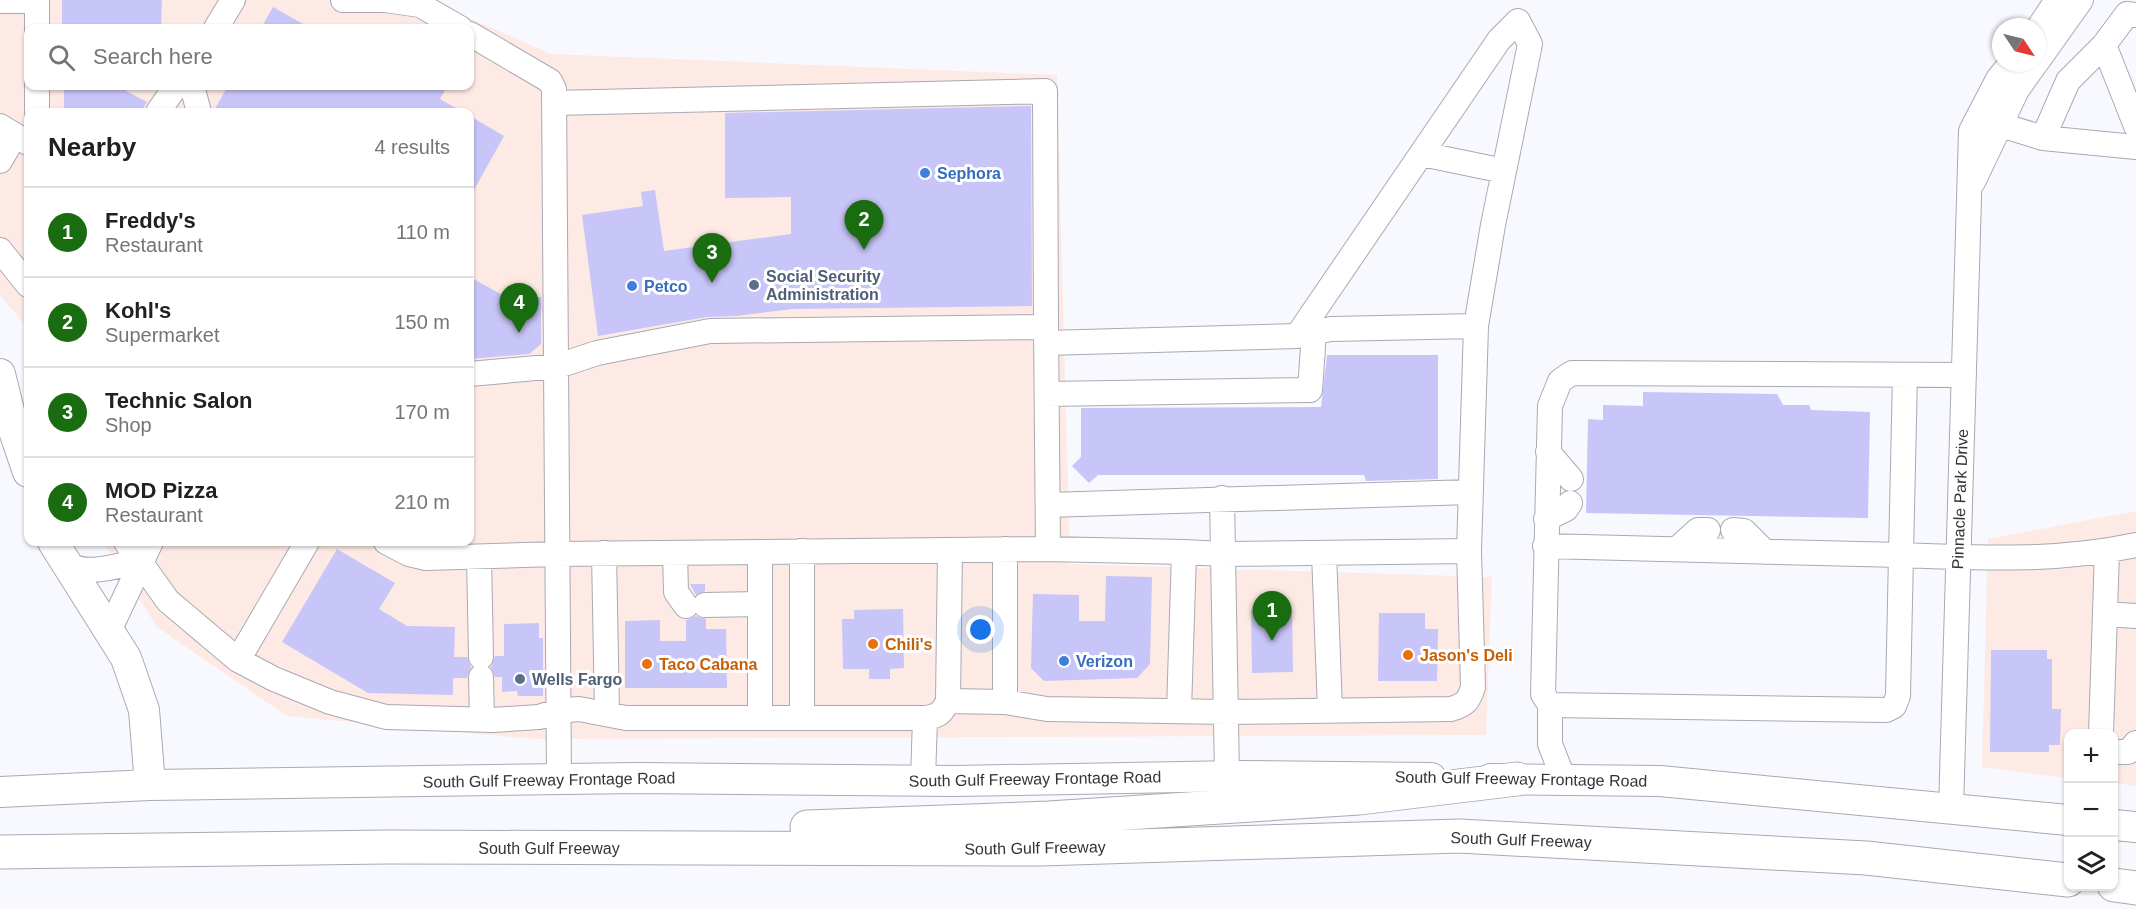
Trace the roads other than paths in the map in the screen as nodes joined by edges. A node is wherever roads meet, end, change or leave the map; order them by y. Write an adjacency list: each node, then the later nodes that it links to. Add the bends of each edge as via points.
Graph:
1 (37, 0): 6 (street); 10 (street)
2 (233, 0): 11 (street)
3 (343, 0): 12 (street, via 420,5)
4 (2057, 0): 9 (street)
5 (2080, 0): 15 (street, Pinnacle Park Drive)
6 (0, 1)
7 (1519, 10): 30 (street); 32 (street, via 1530,44)
8 (2136, 15): 14 (street, via 2127,14)
9 (2045, 18)
10 (37, 24)
11 (218, 24)
12 (453, 24)
13 (474, 36): 21 (street, via 550,81)
14 (2104, 45): 26 (street); 28 (street, via 2068,81)
15 (2046, 50)
16 (2004, 72): 33 (street, Pinnacle Park Drive, via 1971,131)
17 (2030, 72): 25 (street, Pinnacle Park Drive)
18 (37, 90): 22 (street)
19 (173, 90): 23 (street)
20 (193, 90): 24 (street)
21 (555, 103): 38 (street, via 1045,91); 39 (street)
22 (37, 108)
23 (161, 108)
24 (198, 108)
25 (2001, 125): 28 (street); 33 (street, Pinnacle Park Drive)
26 (2136, 126)
27 (15, 134): 31 (street)
28 (2043, 138): 29 (street)
29 (2136, 147)
30 (1422, 154): 32 (street); 37 (street)
31 (0, 160)
32 (1504, 171): 36 (street)
33 (1969, 189): 43 (street, Pinnacle Park Drive)
34 (0, 250): 35 (street)
35 (24, 280)
36 (1476, 326): 37 (street, via 1331,329); 48 (street)
37 (1305, 334): 38 (street); 44 (street, via 1310,390)
38 (1046, 335): 39 (street, via 710,331 597,353); 44 (street)
39 (558, 366): 41 (street); 74 (street)
40 (0, 374): 46 (main road)
41 (474, 374)
42 (1905, 375): 43 (street); 45 (street, via 1572,373 1560,381 1554,392); 76 (street)
43 (1964, 375): 78 (street, Pinnacle Park Drive)
44 (1047, 394): 51 (street)
45 (1548, 452): 47 (street); 52 (street)
46 (24, 460)
47 (1571, 479)
48 (1471, 492): 49 (street); 69 (street)
49 (1222, 498): 51 (street); 75 (street)
50 (1570, 503): 52 (street)
51 (1048, 505): 61 (street)
52 (1546, 519): 58 (street)
53 (1708, 530): 62 (street, via 1698,530)
54 (1733, 530): 70 (street, via 1744,531)
55 (2136, 545): 65 (street)
56 (305, 546): 83 (street)
57 (393, 546): 77 (street, via 426,558)
58 (1545, 546): 62 (street); 86 (street, via 1543,694)
59 (139, 548): 66 (street, via 97,571 74,567); 82 (street); 83 (street, via 168,601)
60 (1005, 549): 61 (street); 63 (street); 85 (street)
61 (1048, 549): 68 (street)
62 (1677, 549): 70 (street)
63 (950, 550): 64 (street); 84 (street)
64 (802, 551): 67 (street); 93 (street)
65 (2107, 551): 78 (street, via 2067,557); 80 (street)
66 (59, 552): 82 (main road)
67 (760, 552): 72 (street); 79 (street)
68 (1184, 552): 75 (street); 89 (street)
69 (1469, 552): 73 (street); 87 (street, via 1473,687 1464,706)
70 (1765, 552): 76 (street)
71 (604, 553): 72 (street); 74 (street); 91 (street)
72 (675, 553): 79 (street, via 676,592 695,605)
73 (1324, 553): 75 (street); 87 (street)
74 (558, 554): 77 (street); 88 (street)
75 (1223, 554): 90 (street)
76 (1901, 555): 78 (street); 86 (street, via 1898,696 1894,706 1886,710)
77 (479, 556): 95 (street)
78 (1958, 557): 106 (street, Pinnacle Park Drive)
79 (760, 604): 92 (street)
80 (2105, 614): 81 (street); 96 (street)
81 (2136, 616)
82 (109, 631): 104 (main road, via 126,658 144,710)
83 (238, 660): 95 (street, via 307,693 359,711 386,717)
84 (948, 701): 85 (street); 94 (street, via 937,717)
85 (1005, 702): 89 (street, via 1047,710)
86 (1550, 705): 103 (street, via 1550,744)
87 (1330, 710): 90 (street)
88 (558, 711): 91 (street); 95 (street, via 539,717); 100 (street)
89 (1179, 711): 90 (street)
90 (1226, 712): 99 (street)
91 (607, 713): 92 (street, via 626,718)
92 (760, 718): 93 (street)
93 (802, 718): 94 (street)
94 (925, 718): 102 (street)
95 (482, 719)
96 (2102, 729)
97 (2136, 743): 98 (street, via 2128,752)
98 (2118, 752)
99 (1227, 776): 101 (main road, South Gulf Freeway Frontage Road); 102 (main road, South Gulf Freeway Frontage Road)
100 (559, 779): 102 (main road, South Gulf Freeway Frontage Road); 104 (main road, South Gulf Freeway Frontage Road)
101 (1517, 779): 103 (main road, South Gulf Freeway Frontage Road); 110 (highway, via 1348,799 1049,818 727,830)
102 (923, 780)
103 (1564, 780): 106 (main road, South Gulf Freeway Frontage Road, via 1660,781)
104 (150, 785): 105 (main road, South Gulf Freeway Frontage Road)
105 (0, 792)
106 (1951, 809): 107 (main road, South Gulf Freeway Frontage Road)
107 (2064, 820)
108 (2118, 825): 109 (main road)
109 (2136, 827)
110 (545, 848): 111 (highway, South Gulf Freeway); 112 (highway, South Gulf Freeway, via 1041,849 1459,836 1866,858)
111 (0, 852)
112 (2064, 880)
113 (2118, 886): 114 (highway)
114 (2136, 888)

